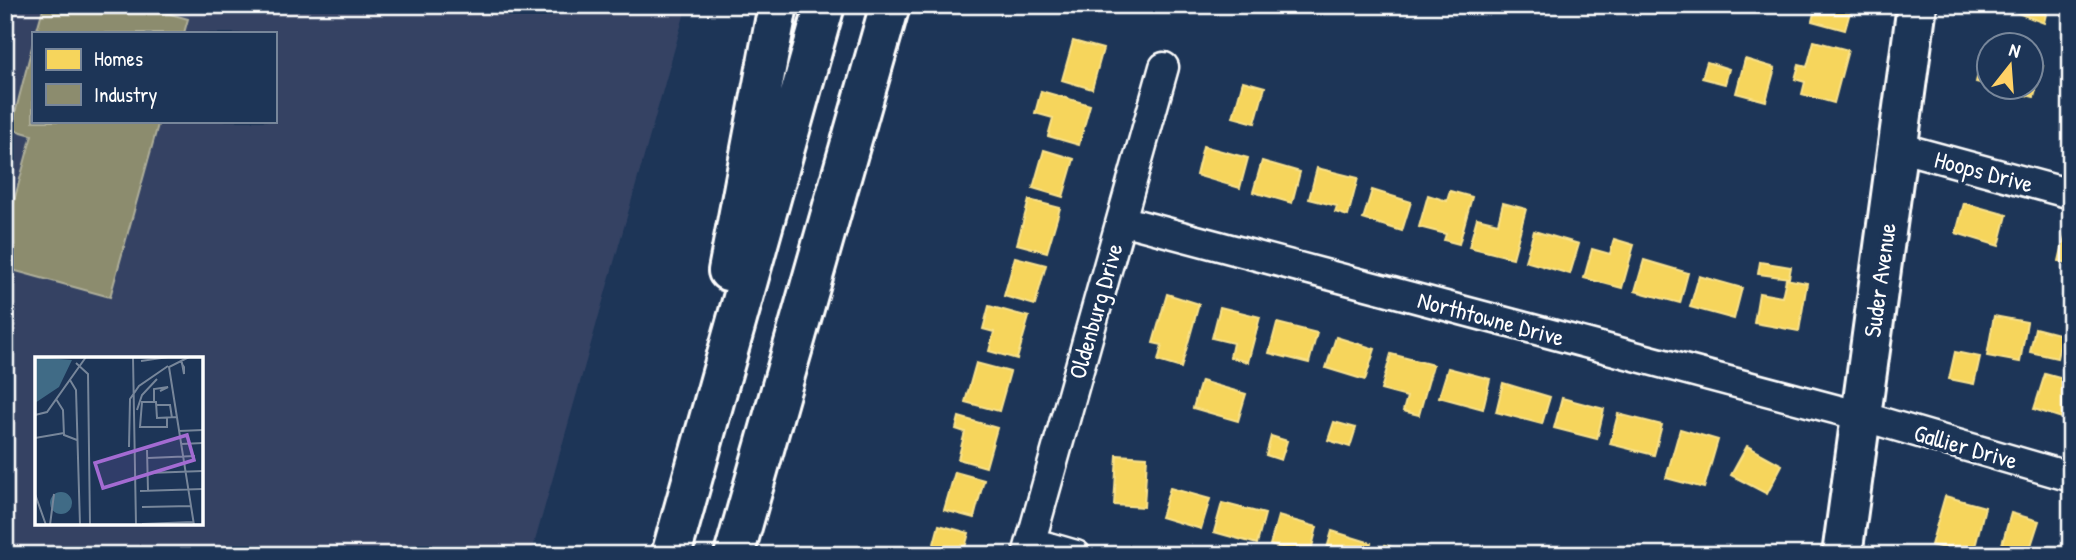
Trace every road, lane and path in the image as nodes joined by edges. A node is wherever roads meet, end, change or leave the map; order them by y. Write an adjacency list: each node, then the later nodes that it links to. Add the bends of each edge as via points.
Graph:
1 (778, 5): 11 (main road)
2 (825, 5): 11 (main road)
3 (890, 5): 13 (main road)
4 (1917, 5): 6 (main road, Suder Avenue)
5 (1164, 67): 8 (street, Oldenburg Drive)
6 (1898, 147): 7 (street, Hoops Drive); 9 (main road, Suder Avenue)
7 (2071, 194)
8 (1121, 220): 9 (street, Northtowne Drive); 12 (street, Oldenburg Drive)
9 (1861, 416): 10 (street, Gallier Drive); 15 (main road, Suder Avenue)
10 (2071, 477)
11 (676, 538)
12 (1029, 549): 14 (street)
13 (734, 555)
14 (1076, 555)
15 (1842, 555)

